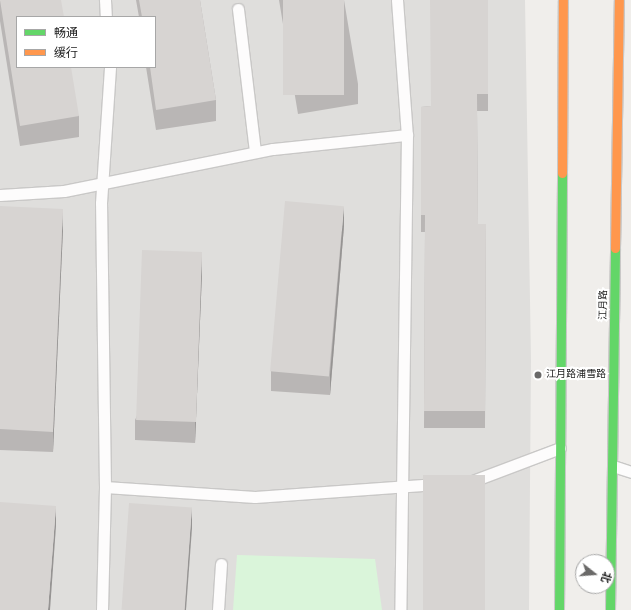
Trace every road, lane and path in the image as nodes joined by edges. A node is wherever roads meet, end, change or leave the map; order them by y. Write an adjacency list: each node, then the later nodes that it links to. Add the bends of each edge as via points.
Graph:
1 (105, 0): 6 (lane)
2 (397, 0): 8 (lane)
3 (563, 0): 12 (street)
4 (619, 0): 13 (street, 江月路)
5 (238, 9): 9 (lane)
6 (106, 16)
7 (110, 68): 10 (lane)
8 (408, 135): 9 (lane, via 337,139); 15 (lane)
9 (255, 152): 10 (lane)
10 (101, 185): 11 (lane); 16 (lane)
11 (0, 195)
12 (560, 448): 15 (lane, via 479,480 452,484); 21 (street)
13 (613, 466): 14 (lane); 22 (street, 江月路)
14 (631, 472)
15 (401, 485): 16 (lane, via 307,496 255,497); 20 (lane)
16 (105, 487): 18 (lane)
17 (220, 564): 19 (lane)
18 (102, 610)
19 (218, 610)
20 (400, 610)
21 (559, 610)
22 (610, 610)

